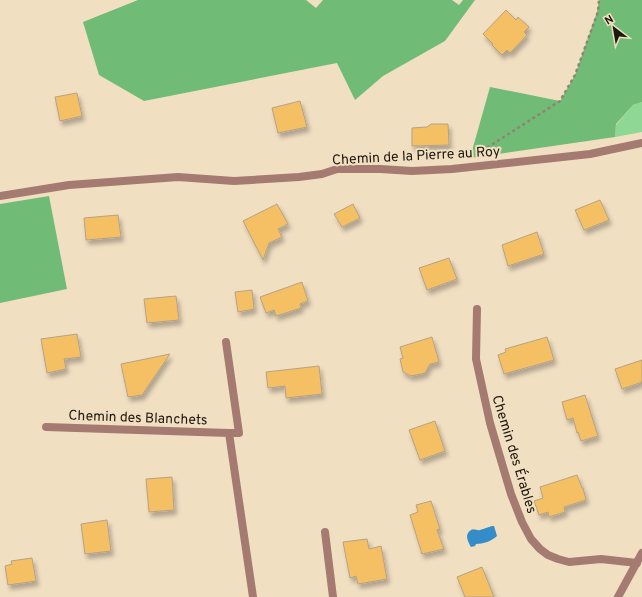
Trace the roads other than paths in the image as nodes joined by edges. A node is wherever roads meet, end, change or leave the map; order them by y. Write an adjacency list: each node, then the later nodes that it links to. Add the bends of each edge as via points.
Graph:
1 (642, 143): 2 (street, Chemin de la Pierre au Roy, via 590,154 452,169 412,171 348,168 299,177 234,181 178,178 68,185)
2 (0, 196)
3 (477, 309): 9 (street, Chemin des Érables, via 476,359 490,423 511,494 531,539 548,555 569,562 601,559)
4 (226, 342): 6 (street, via 239,433)
5 (46, 427): 6 (street, Chemin des Blanchets)
6 (229, 433): 10 (street)
7 (325, 532): 11 (street)
8 (642, 553): 9 (street)
9 (637, 563): 12 (street)
10 (253, 597)
11 (333, 597)
12 (618, 597)

